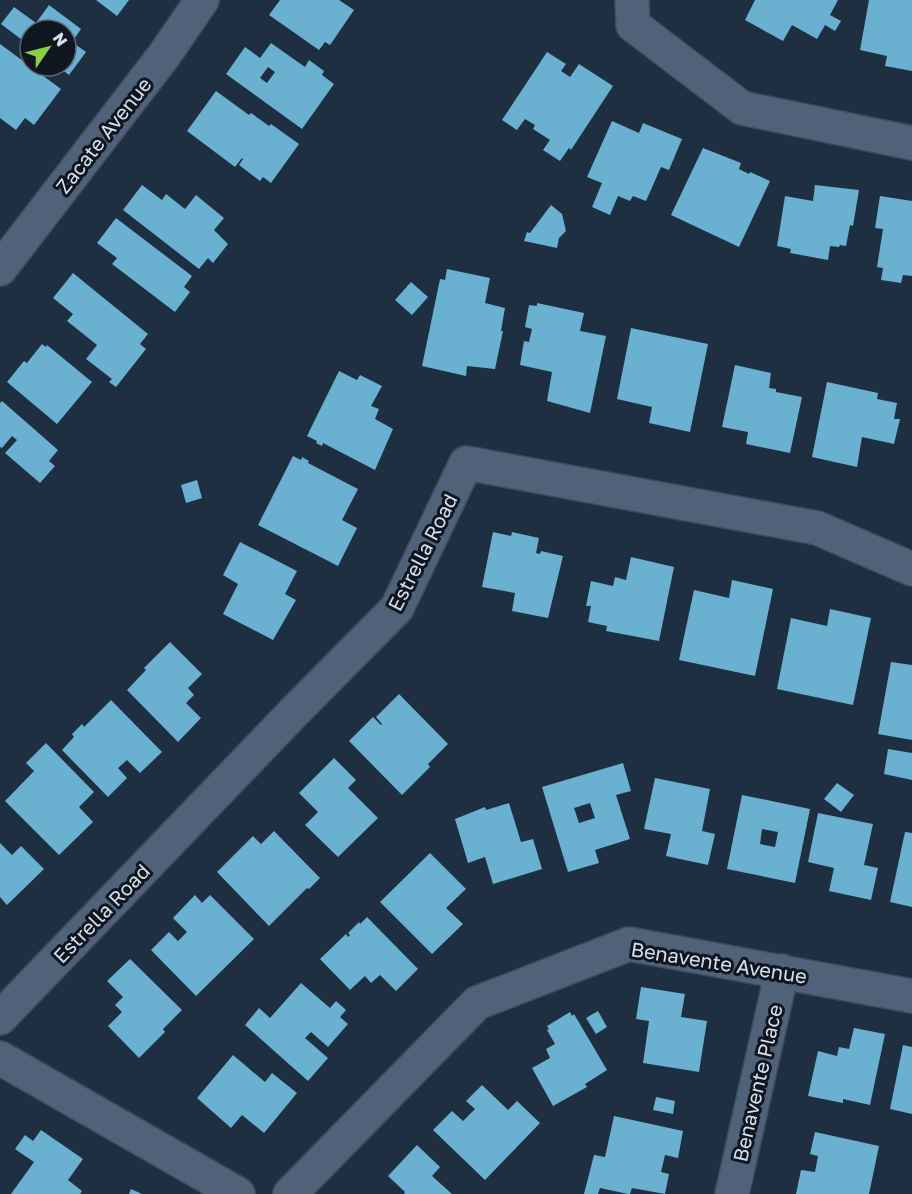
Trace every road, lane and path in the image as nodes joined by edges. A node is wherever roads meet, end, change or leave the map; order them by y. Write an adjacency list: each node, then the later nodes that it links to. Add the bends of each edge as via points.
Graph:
1 (202, 0): 4 (street, Zacate Avenue)
2 (632, 0): 3 (street, via 633,25 742,108)
3 (912, 143)
4 (0, 268)
5 (912, 569): 8 (street, Estrella Road, via 817,528 466,463 397,608)
6 (782, 971): 7 (street, Benavente Avenue); 11 (street, Benavente Avenue, via 629,944 477,1003); 12 (street, Benavente Place)
7 (912, 996)
8 (0, 1018)
9 (0, 1058): 10 (street)
10 (238, 1194)
11 (290, 1194)
12 (732, 1194)

